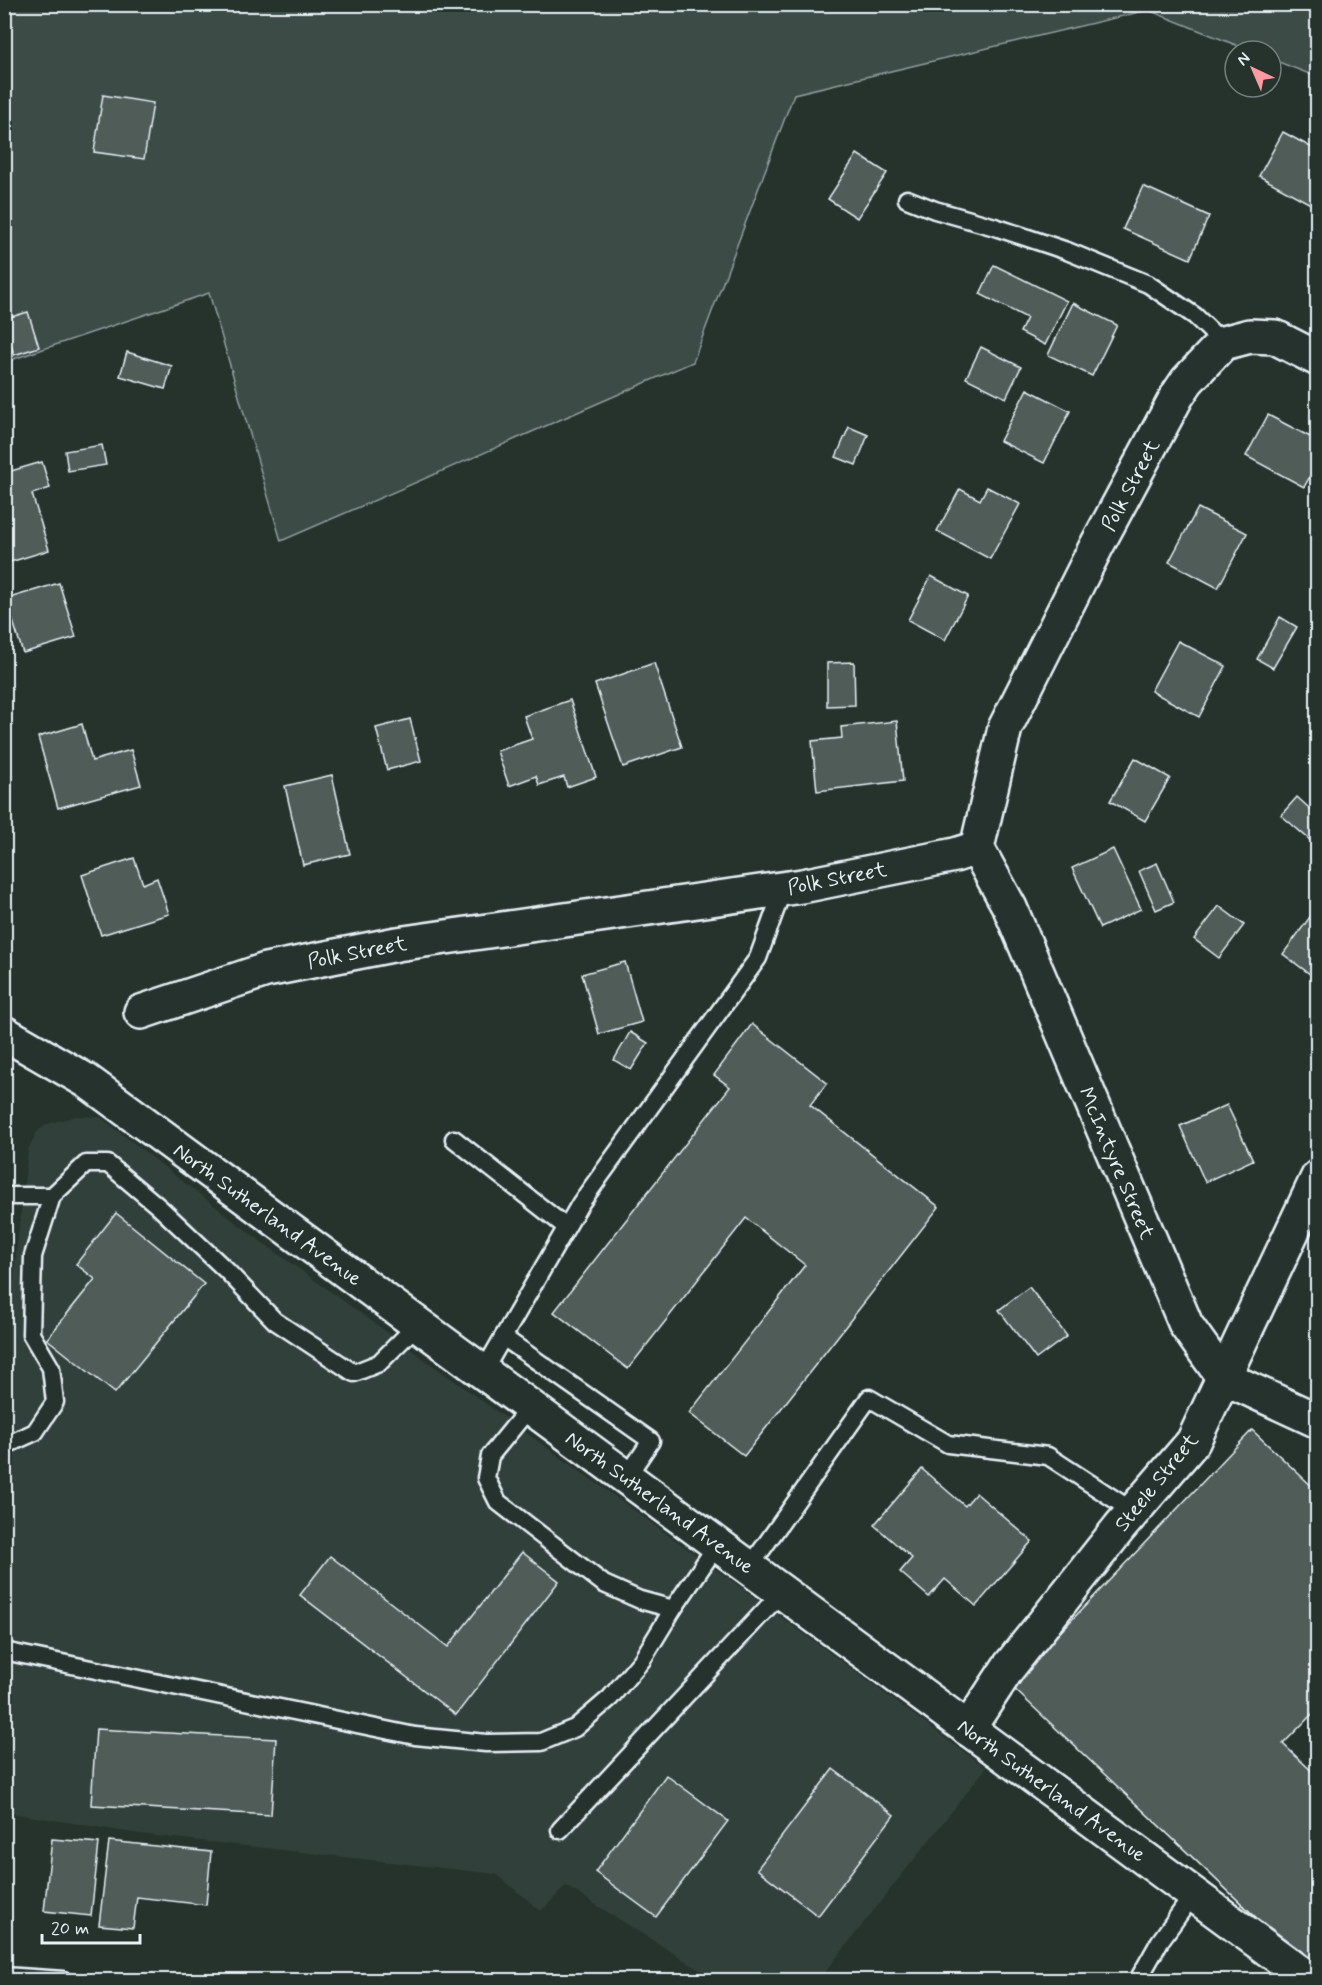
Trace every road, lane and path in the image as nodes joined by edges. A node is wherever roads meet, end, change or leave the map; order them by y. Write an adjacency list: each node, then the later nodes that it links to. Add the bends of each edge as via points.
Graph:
1 (907, 199): 2 (lane, via 1067,251 1148,284 1195,316)
2 (1223, 343): 3 (street, via 1250,336 1275,337); 4 (street, Polk Street, via 1177,396 1005,728)
3 (1317, 359)
4 (977, 848): 5 (street, Polk Street); 16 (street, McIntyre Street, via 1010,908 1186,1325)
5 (783, 889): 6 (street, Polk Street, via 397,944 267,970); 12 (lane, via 758,958)
6 (141, 1012)
7 (4, 1033): 13 (street, North Sutherland Avenue, via 87,1081)
8 (454, 1139): 12 (lane)
9 (1317, 1178): 16 (street, Steele Street)
10 (4, 1196): 11 (lane)
11 (52, 1196): 13 (lane, via 86,1164 108,1164 159,1207 275,1321 354,1373 379,1364); 19 (lane, via 33,1256 32,1334 51,1368 55,1402 35,1432)
12 (566, 1227): 14 (lane)
13 (418, 1324): 15 (street, North Sutherland Avenue)
14 (503, 1337): 15 (lane); 20 (lane, via 651,1441)
15 (483, 1372): 17 (street, North Sutherland Avenue)
16 (1223, 1377): 18 (street, McIntyre Street); 21 (street, Steele Street, via 1193,1442)
17 (530, 1407): 20 (street, North Sutherland Avenue); 25 (lane, via 490,1456 486,1478 498,1502 604,1584)
18 (1317, 1420)
19 (4, 1446)
20 (626, 1478): 22 (street, North Sutherland Avenue)
21 (1134, 1512): 23 (lane, via 1048,1456 948,1444 869,1398); 27 (street, Steele Street, via 1008,1668)
22 (717, 1545): 23 (street, North Sutherland Avenue); 25 (lane)
23 (748, 1568): 24 (street, North Sutherland Avenue)
24 (782, 1592): 27 (street, North Sutherland Avenue); 28 (lane)
25 (673, 1609): 26 (lane, via 642,1660 610,1698 575,1728 541,1742 486,1743 415,1736)
26 (4, 1651)
27 (968, 1729): 29 (street, North Sutherland Avenue)
28 (560, 1830)
29 (1194, 1895): 32 (lane); 33 (street, North Sutherland Avenue)
30 (4, 1976): 31 (lane)
31 (64, 1980)
32 (1138, 1980)
33 (1310, 1980)

